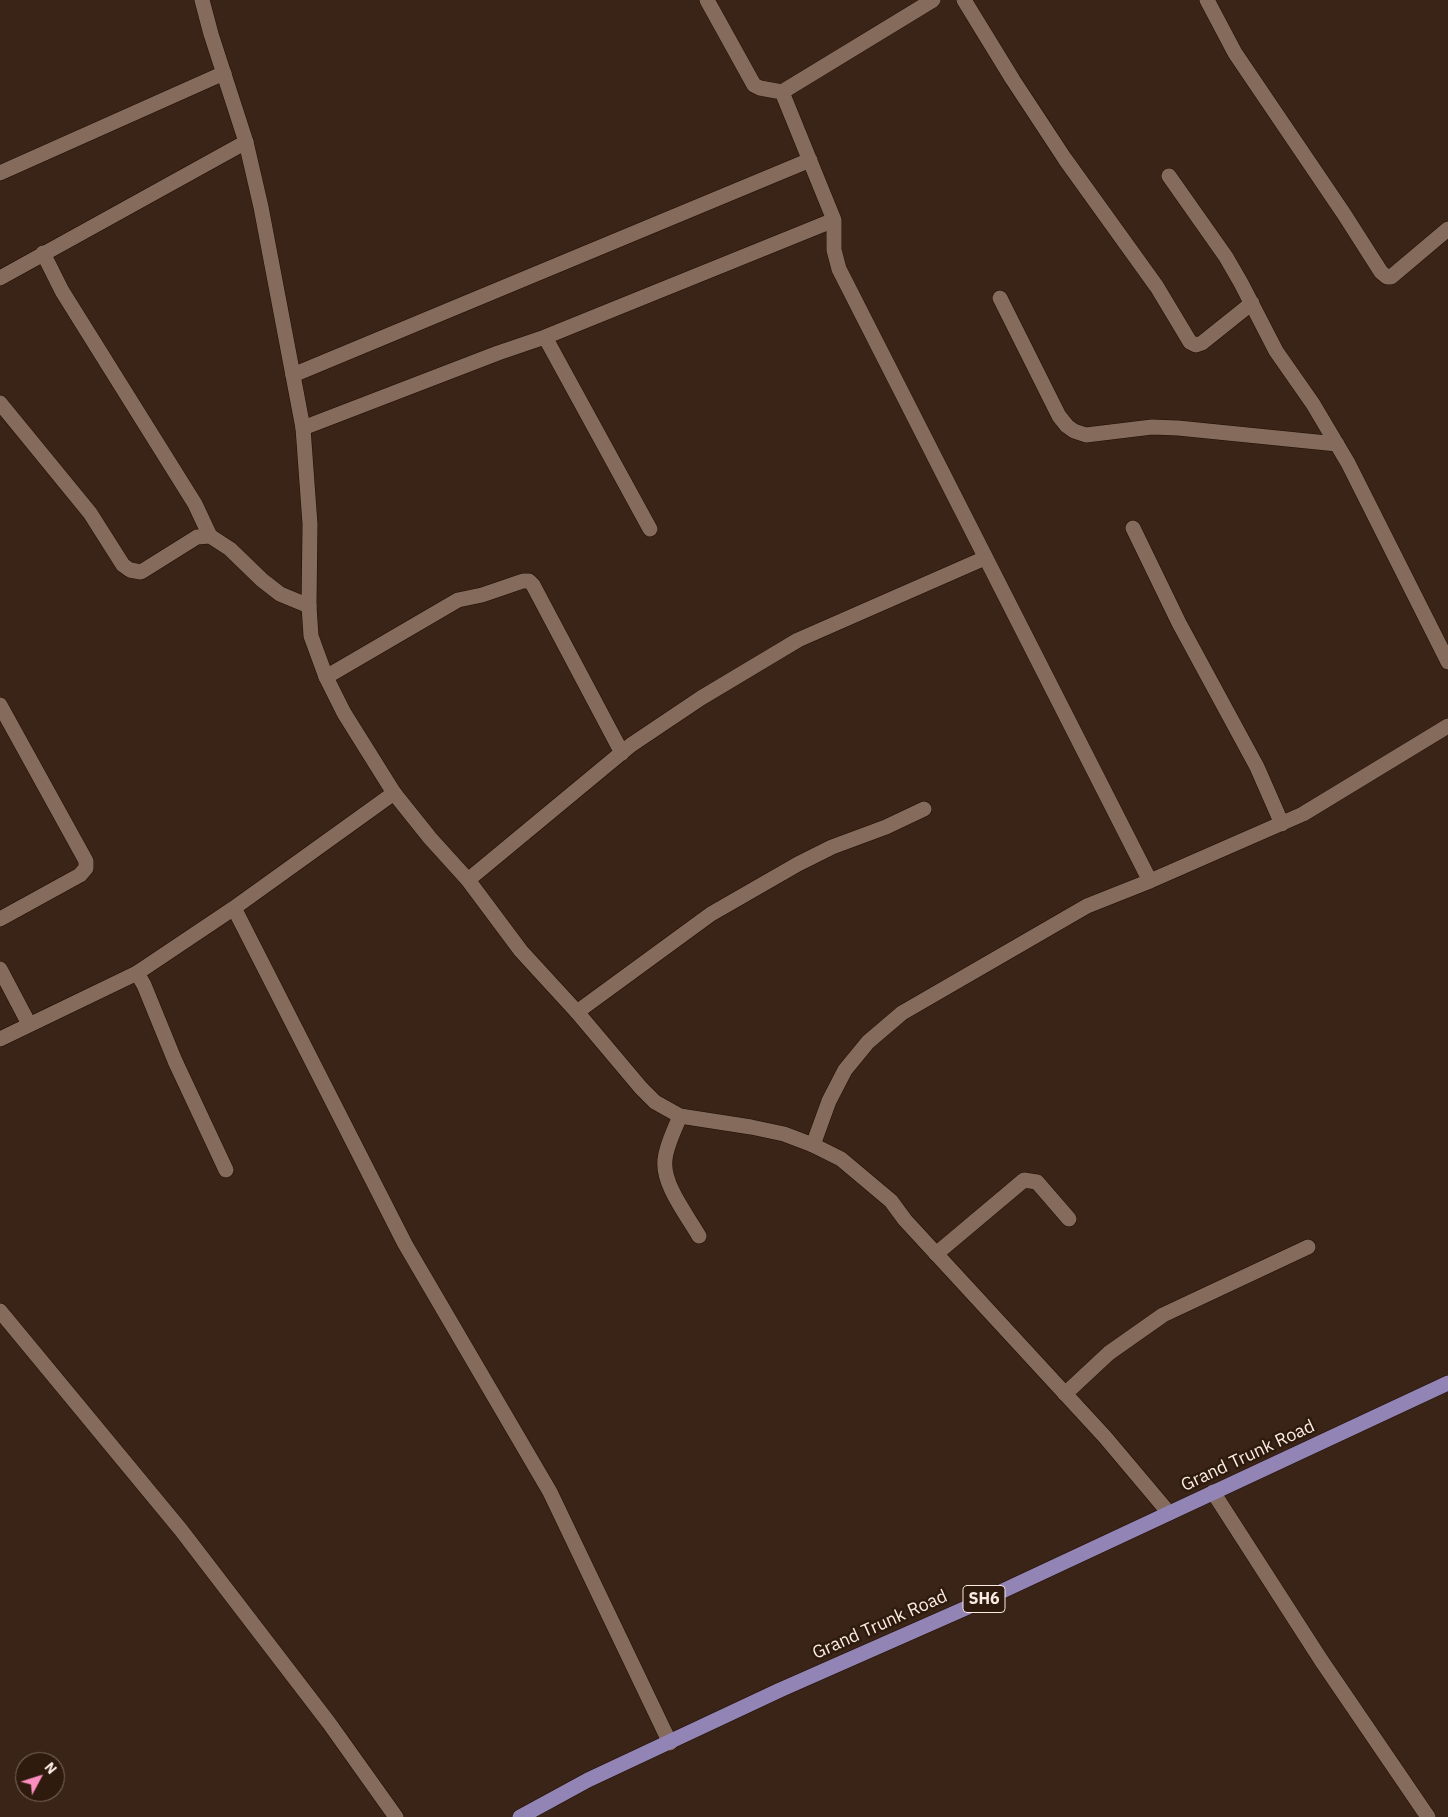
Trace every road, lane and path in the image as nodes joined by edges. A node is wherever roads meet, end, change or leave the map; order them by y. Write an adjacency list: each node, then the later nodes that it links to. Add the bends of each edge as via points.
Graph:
1 (202, 0): 6 (street)
2 (706, 0): 7 (street, via 754,85)
3 (933, 0): 7 (street)
4 (964, 0): 17 (street, via 1064,159 1157,287 1190,342 1202,343)
5 (1207, 0): 13 (street, via 1235,53 1381,272 1391,277)
6 (224, 73): 8 (street); 10 (street)
7 (782, 92): 9 (street)
8 (246, 142): 14 (street); 19 (street)
9 (810, 160): 12 (street); 19 (street)
10 (0, 173)
11 (1169, 176): 17 (street, via 1226,257)
12 (834, 220): 18 (street); 26 (street, via 834,250 839,268)
13 (1448, 228)
14 (43, 253): 15 (street); 25 (street, via 62,291 195,504)
15 (0, 278)
16 (1000, 298): 22 (street, via 1059,416 1074,431 1086,435 1152,427 1178,428)
17 (1252, 303): 22 (street, via 1276,352)
18 (545, 337): 21 (street); 24 (street)
19 (293, 375): 21 (street)
20 (0, 403): 25 (street, via 90,513 123,565 130,570 141,572 197,536)
21 (303, 428): 27 (street, via 310,524)
22 (1337, 444): 28 (street)
23 (1133, 528): 35 (street, via 1179,624 1257,767)
24 (650, 530)
25 (210, 536): 27 (street, via 230,549 280,594)
26 (985, 558): 32 (street, via 798,640 701,698); 37 (street)
27 (309, 606): 29 (street, via 311,636)
28 (1448, 662)
29 (326, 677): 32 (street, via 458,600 529,581); 33 (street, via 344,713)
30 (0, 705): 39 (street, via 86,861 86,868 80,875)
31 (1448, 726): 35 (street)
32 (622, 753): 36 (street)
33 (394, 794): 36 (street); 38 (street)
34 (924, 808): 42 (street, via 798,864 712,914)
35 (1282, 824): 37 (street)
36 (468, 880): 42 (street, via 521,951)
37 (1150, 881): 46 (street, via 1087,906 902,1013 868,1042 845,1070 829,1101)
38 (234, 908): 41 (street); 57 (street, via 405,1244 550,1492)
39 (0, 919)
40 (0, 969): 43 (street)
41 (136, 973): 43 (street); 47 (street)
42 (577, 1012): 45 (street, via 641,1088 655,1102)
43 (29, 1024): 44 (street)
44 (0, 1039)
45 (680, 1116): 46 (street, via 784,1134); 49 (street, via 664,1158 664,1168 668,1182)
46 (813, 1145): 51 (street, via 841,1159 891,1201)
47 (226, 1170)
48 (1069, 1219): 51 (street, via 1037,1182 1024,1180)
49 (699, 1236)
50 (1308, 1247): 54 (street, via 1163,1315 1109,1353)
51 (936, 1254): 54 (street)
52 (0, 1311): 58 (street, via 181,1530 329,1723)
53 (1448, 1382): 55 (main road, Grand Trunk Road / SH6)
54 (1065, 1394): 56 (street)
55 (1213, 1492): 56 (main road, Grand Trunk Road / SH6); 60 (street, via 1321,1660)
56 (1169, 1513): 57 (main road, Grand Trunk Road / SH6)
57 (670, 1743): 59 (main road, Grand Trunk Road / SH6, via 588,1780)
58 (396, 1817)
59 (520, 1817)
60 (1428, 1817)

